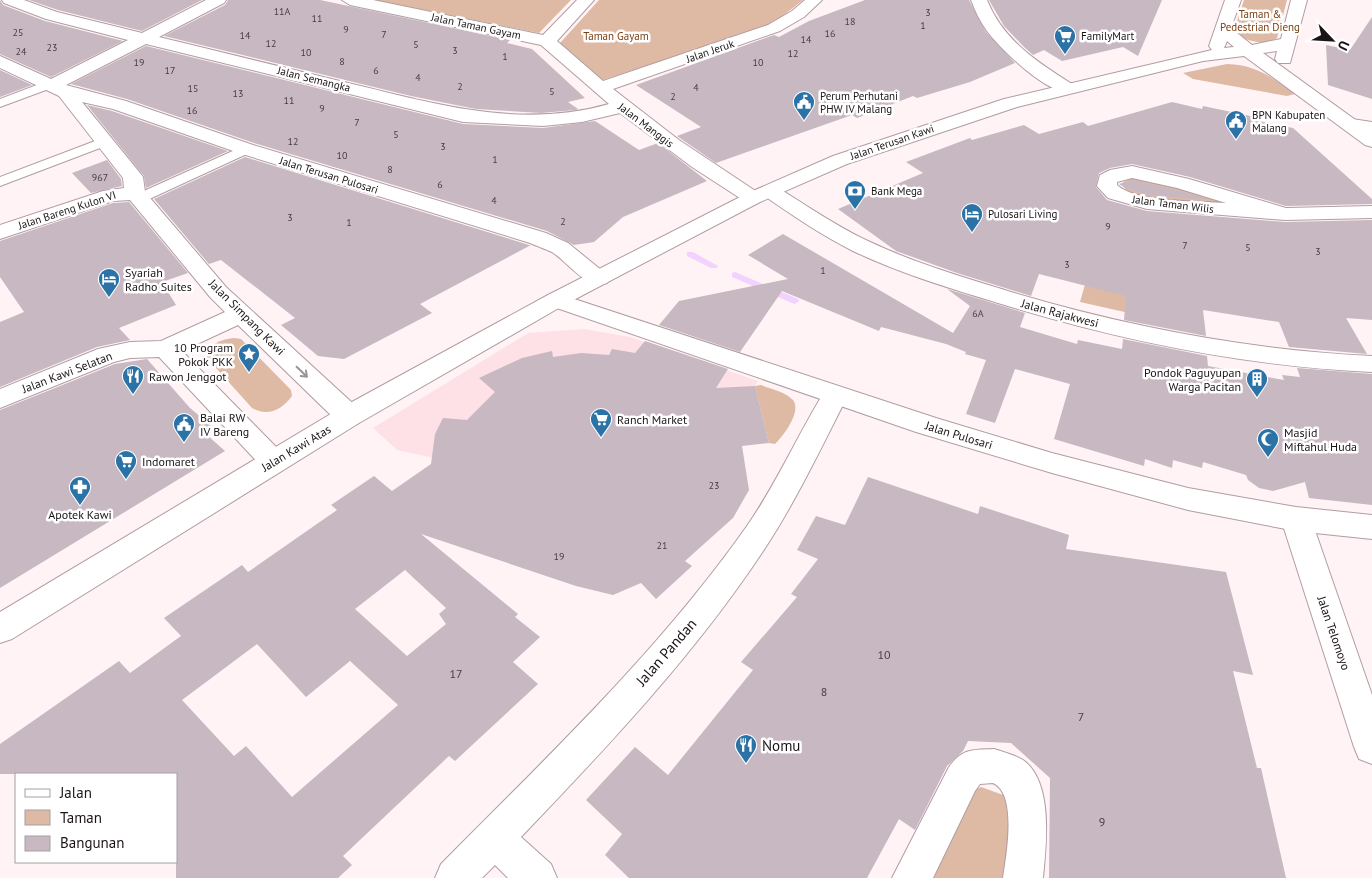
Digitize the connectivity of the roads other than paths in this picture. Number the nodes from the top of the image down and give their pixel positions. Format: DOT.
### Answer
graph roads {
  1 [pos="10,0"];
  2 [pos="218,0"];
  3 [pos="350,0"];
  4 [pos="586,0"];
  5 [pos="814,0"];
  6 [pos="979,0"];
  7 [pos="1233,0"];
  8 [pos="1299,0"];
  9 [pos="1224,30"];
  10 [pos="146,38"];
  11 [pos="547,41"];
  12 [pos="1288,42"];
  13 [pos="1248,51"];
  14 [pos="1204,56"];
  15 [pos="0,61"];
  16 [pos="1284,75"];
  17 [pos="56,87"];
  18 [pos="599,88"];
  19 [pos="1066,88"];
  20 [pos="0,102"];
  21 [pos="622,107"];
  22 [pos="1352,125"];
  23 [pos="1372,128"];
  24 [pos="1372,141"];
  25 [pos="103,142"];
  26 [pos="246,150"];
  27 [pos="0,183"];
  28 [pos="0,188"];
  29 [pos="762,194"];
  30 [pos="138,196"];
  31 [pos="1372,212"];
  32 [pos="1285,214"];
  33 [pos="0,232"];
  34 [pos="599,278"];
  35 [pos="556,300"];
  36 [pos="242,314"];
  37 [pos="165,349"];
  38 [pos="1372,364"];
  39 [pos="835,395"];
  40 [pos="0,399"];
  41 [pos="349,416"];
  42 [pos="274,462"];
  43 [pos="1296,519"];
  44 [pos="1372,527"];
  45 [pos="0,630"];
  46 [pos="1372,747"];
  47 [pos="494,838"];
  48 [pos="455,878"];
  49 [pos="537,878"];
  50 [pos="912,878"];
  51 [pos="1023,878"];
  1 -- 10 [label="street, Jalan Semangka"];
  2 -- 10 [label="street"];
  3 -- 11 [label="street, Jalan Taman Gayam"];
  4 -- 11 [label="street"];
  5 -- 18 [label="street, Jalan Jeruk"];
  6 -- 19 [label="street"];
  7 -- 9 [label="street"];
  8 -- 12 [label="street"];
  9 -- 13 [label="street"];
  9 -- 14 [label="street"];
  10 -- 17 [label="street"];
  10 -- 21 [label="street, Jalan Semangka"];
  11 -- 18 [label="street, Jalan Manggis"];
  12 -- 13 [label="street, Jalan Terusan Kawi"];
  12 -- 16 [label="street"];
  13 -- 14 [label="street, Jalan Terusan Kawi"];
  13 -- 16 [label="street"];
  14 -- 19 [label="street, Jalan Terusan Kawi"];
  15 -- 17 [label="street, Jalan Terusan Pulosari"];
  16 -- 22 [label="street"];
  17 -- 20 [label="lane"];
  17 -- 25 [label="street, Jalan Simpang Kawi"];
  17 -- 26 [label="street, Jalan Terusan Pulosari"];
  18 -- 21 [label="street, Jalan Manggis"];
  19 -- 29 [label="street, Jalan Terusan Kawi"];
  21 -- 29 [label="street, Jalan Manggis"];
  22 -- 23 [label="street"];
  22 -- 24 [label="street"];
  25 -- 27 [label="lane"];
  25 -- 30 [label="street, Jalan Simpang Kawi"];
  26 -- 30 [label="lane"];
  26 -- 34 [label="street, Jalan Terusan Pulosari"];
  27 -- 28 [label="lane"];
  29 -- 34 [label="street, Jalan Terusan Kawi"];
  29 -- 38 [label="street, Jalan Rajakwesi"];
  30 -- 33 [label="street, Jalan Bareng Kulon VI"];
  30 -- 36 [label="street, Jalan Simpang Kawi"];
  31 -- 32 [label="street, Jalan Taman Wilis"];
  32 -- 32 [label="street, Jalan Taman Wilis"];
  34 -- 35 [label="street, Jalan Kawi Atas"];
  35 -- 39 [label="street, Jalan Pulosari"];
  35 -- 41 [label="street, Jalan Kawi Atas"];
  36 -- 37 [label="street"];
  36 -- 41 [label="street, Jalan Simpang Kawi, one-way"];
  37 -- 40 [label="street, Jalan Kawi Selatan"];
  37 -- 42 [label="street"];
  39 -- 43 [label="street, Jalan Pulosari"];
  39 -- 47 [label="street, Jalan Pandan"];
  41 -- 42 [label="street, Jalan Kawi Atas"];
  42 -- 45 [label="street, Jalan Kawi Atas"];
  43 -- 44 [label="street, Jalan Pulosari"];
  43 -- 46 [label="street, Jalan Telomoyo"];
  47 -- 48 [label="street, Jalan Pandan"];
  47 -- 49 [label="street"];
  50 -- 51 [label="street"];
}
